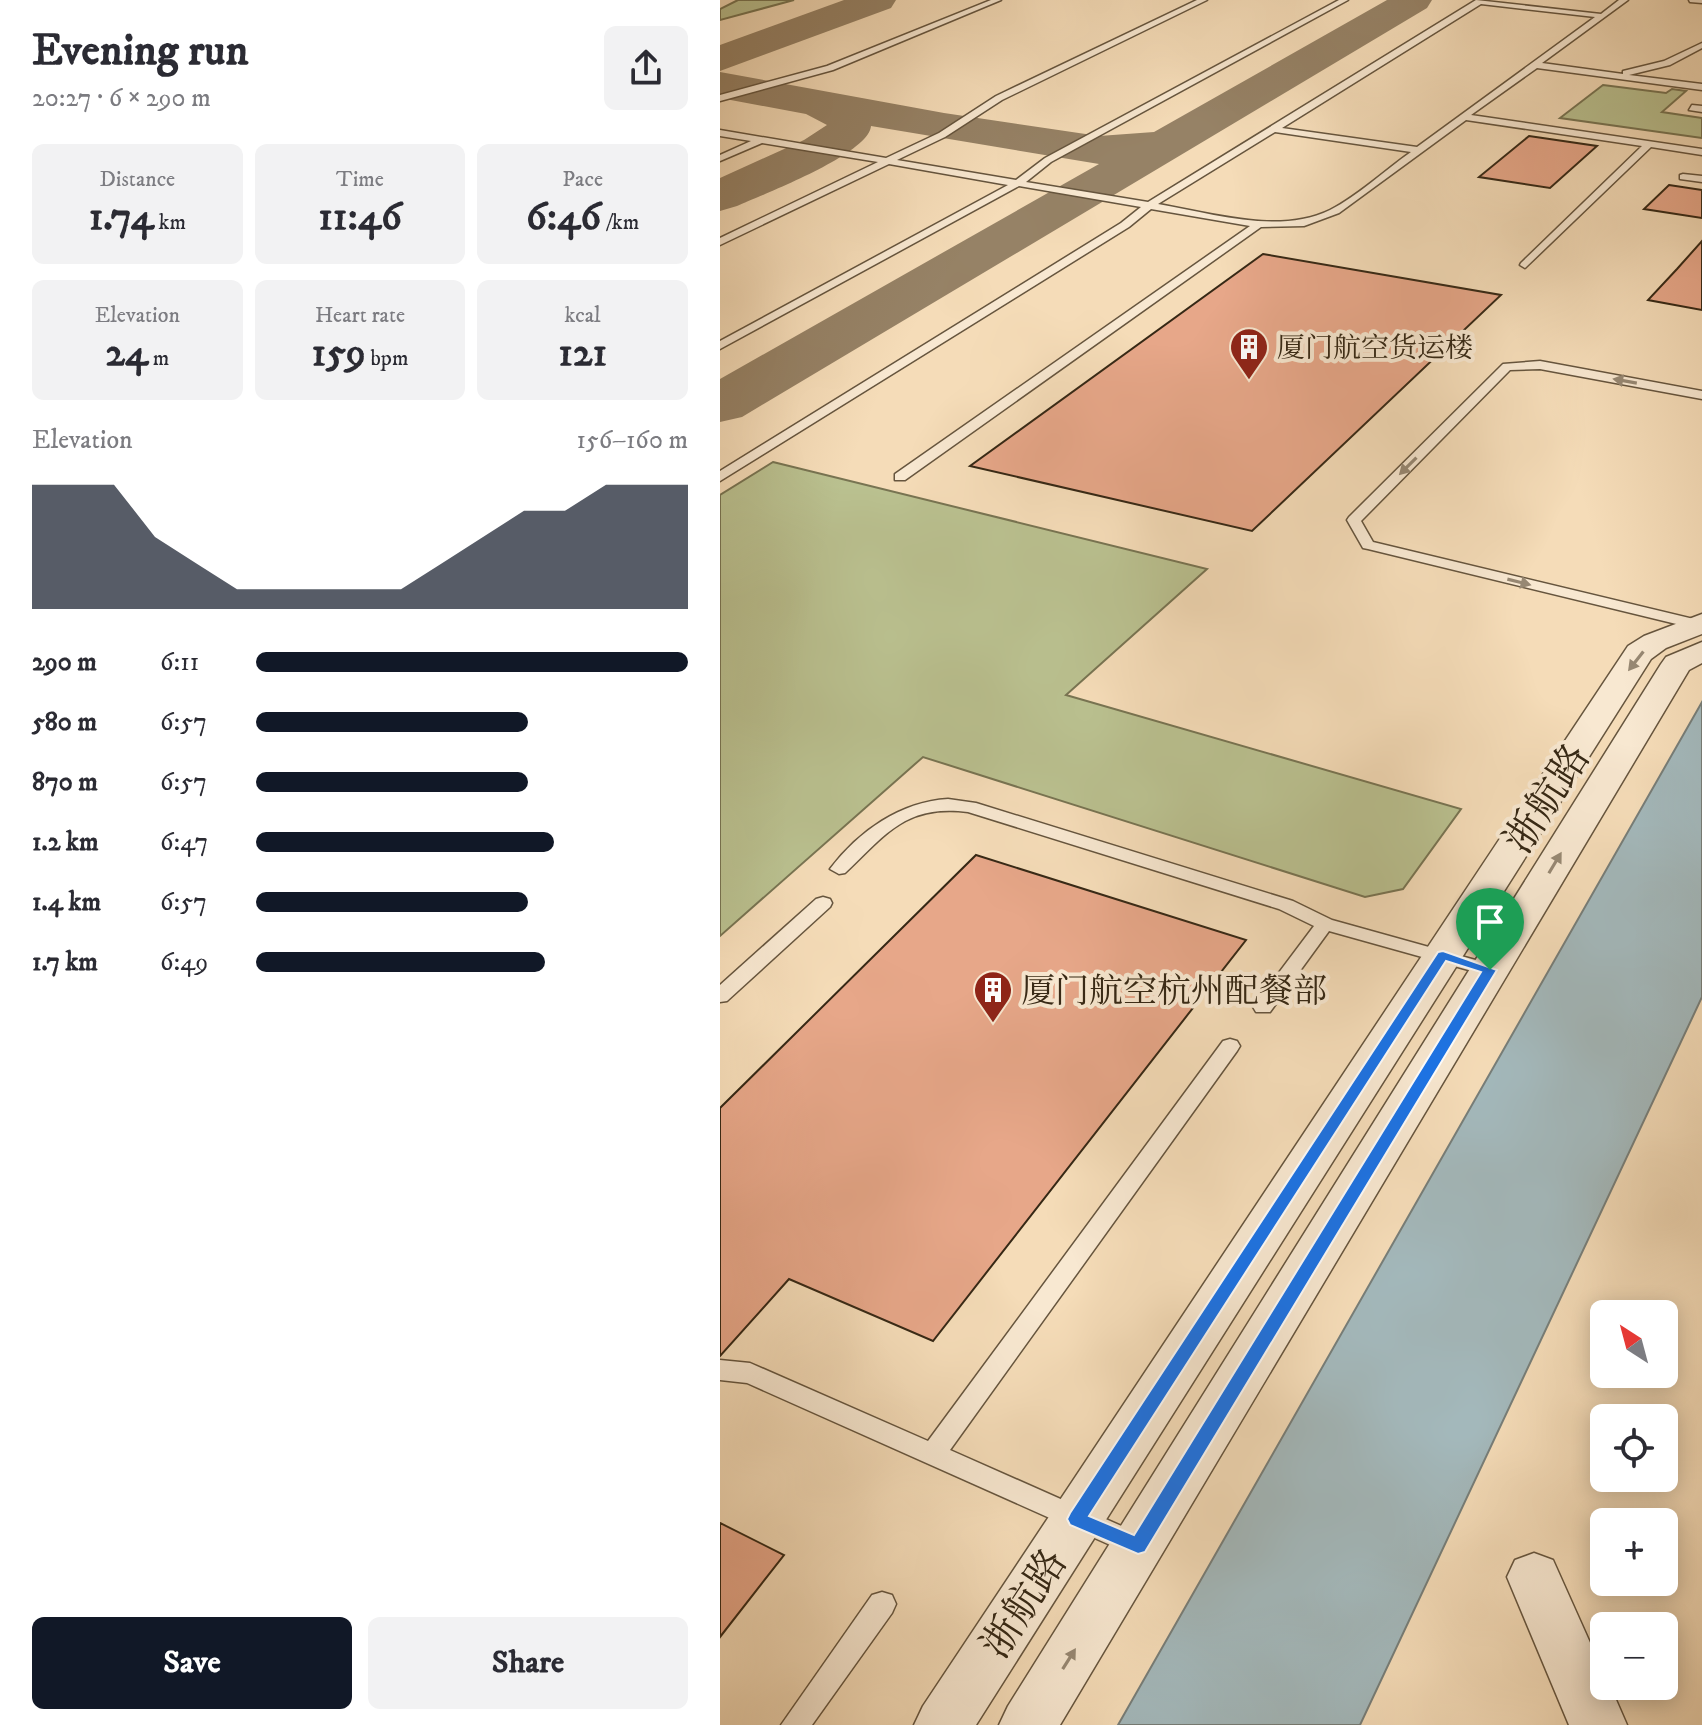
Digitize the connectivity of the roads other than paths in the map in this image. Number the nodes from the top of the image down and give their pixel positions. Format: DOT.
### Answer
graph roads {
  1 [pos="997,0"];
  2 [pos="1203,0"];
  3 [pos="1344,0"];
  4 [pos="1624,0"];
  5 [pos="1693,0"];
  6 [pos="1480,1"];
  7 [pos="1702,1"];
  8 [pos="1602,16"];
  9 [pos="1702,45"];
  10 [pos="1536,65"];
  11 [pos="1616,75"];
  12 [pos="1702,87"];
  13 [pos="720,98"];
  14 [pos="1464,117"];
  15 [pos="1273,129"];
  16 [pos="720,133"];
  17 [pos="763,140"];
  18 [pos="1649,144"];
  19 [pos="1419,150"];
  20 [pos="1702,152"];
  21 [pos="720,158"];
  22 [pos="887,160"];
  23 [pos="1683,177"];
  24 [pos="1702,179"];
  25 [pos="1020,182"];
  26 [pos="1150,205"];
  27 [pos="1259,224"];
  28 [pos="720,242"];
  29 [pos="1525,265"];
  30 [pos="720,346"];
  31 [pos="1702,395"];
  32 [pos="720,477"];
  33 [pos="900,477"];
  34 [pos="1701,631"];
  35 [pos="839,869"];
  36 [pos="823,903"];
  37 [pos="1325,924"];
  38 [pos="1443,955"];
  39 [pos="1490,970"];
  40 [pos="720,996"];
  41 [pos="1263,1007"];
  42 [pos="1230,1046"];
  43 [pos="720,1370"];
  44 [pos="932,1455"];
  45 [pos="1077,1519"];
  46 [pos="1138,1546"];
  47 [pos="1534,1577"];
  48 [pos="882,1604"];
  49 [pos="795,1725"];
  50 [pos="943,1725"];
  51 [pos="1028,1725"];
  52 [pos="1598,1725"];
  1 -- 13 [label="lane"];
  2 -- 22 [label="lane"];
  3 -- 25 [label="lane"];
  4 -- 8 [label="lane"];
  5 -- 7 [label="lane"];
  6 -- 8 [label="lane"];
  6 -- 15 [label="lane"];
  8 -- 10 [label="lane"];
  9 -- 11 [label="lane"];
  10 -- 11 [label="lane"];
  10 -- 14 [label="lane"];
  11 -- 12 [label="lane"];
  14 -- 18 [label="lane"];
  14 -- 19 [label="lane"];
  15 -- 19 [label="lane"];
  15 -- 26 [label="lane"];
  16 -- 17 [label="lane"];
  17 -- 21 [label="lane"];
  17 -- 22 [label="lane"];
  18 -- 20 [label="lane"];
  18 -- 29 [label="lane"];
  19 -- 27 [label="lane"];
  22 -- 25 [label="lane"];
  22 -- 28 [label="lane"];
  23 -- 24 [label="lane"];
  25 -- 26 [label="lane"];
  25 -- 30 [label="lane"];
  26 -- 27 [label="lane"];
  26 -- 32 [label="lane"];
  27 -- 33 [label="lane"];
  31 -- 34 [label="lane, one-way"];
  34 -- 38 [label="street, 浙航路, one-way"];
  39 -- 34 [label="street, 浙航路, one-way"];
  35 -- 37 [label="lane"];
  36 -- 40 [label="lane"];
  37 -- 38 [label="lane"];
  37 -- 41 [label="lane"];
  38 -- 39 [label="lane"];
  38 -- 45 [label="street, 浙航路"];
  39 -- 46 [label="street, 浙航路"];
  42 -- 44 [label="lane"];
  43 -- 44 [label="lane"];
  44 -- 45 [label="lane"];
  45 -- 46 [label="lane"];
  45 -- 50 [label="street, 浙航路"];
  51 -- 46 [label="street, 浙航路, one-way"];
  47 -- 52 [label="street"];
  48 -- 49 [label="lane"];
}
